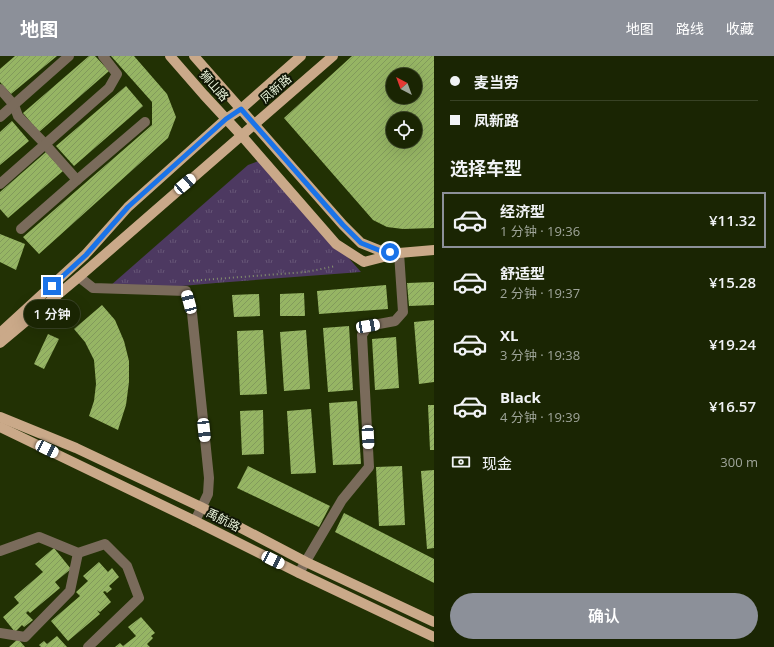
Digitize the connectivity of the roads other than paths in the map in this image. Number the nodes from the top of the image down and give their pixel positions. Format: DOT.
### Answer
graph roads {
  1 [pos="69,56"];
  2 [pos="103,56"];
  3 [pos="170,56"];
  4 [pos="194,56"];
  5 [pos="301,56"];
  6 [pos="333,56"];
  7 [pos="0,89"];
  8 [pos="14,105"];
  9 [pos="241,109"];
  10 [pos="0,117"];
  11 [pos="226,119"];
  12 [pos="145,122"];
  13 [pos="255,124"];
  14 [pos="242,136"];
  15 [pos="45,144"];
  16 [pos="78,180"];
  17 [pos="0,184"];
  18 [pos="21,229"];
  19 [pos="434,250"];
  20 [pos="399,253"];
  21 [pos="79,277"];
  22 [pos="0,333"];
  23 [pos="0,343"];
  24 [pos="0,417"];
  25 [pos="0,427"];
  26 [pos="201,507"];
  27 [pos="195,520"];
  28 [pos="0,551"];
  29 [pos="78,553"];
  30 [pos="306,562"];
  31 [pos="299,573"];
  32 [pos="434,622"];
  33 [pos="0,633"];
  34 [pos="434,636"];
  35 [pos="88,647"];
  1 -- 8 [label="street"];
  2 -- 15 [label="street"];
  3 -- 11 [label="main road, 狮山路"];
  4 -- 9 [label="main road, 狮山路"];
  5 -- 9 [label="main road, 凤新路"];
  6 -- 13 [label="main road, 凤新路"];
  7 -- 8 [label="street"];
  8 -- 10 [label="street"];
  8 -- 15 [label="street"];
  9 -- 11 [label="main road, 凤新路"];
  9 -- 13 [label="main road, 狮山路"];
  11 -- 14 [label="main road, 狮山路"];
  11 -- 22 [label="main road, 凤新路"];
  12 -- 16 [label="street"];
  13 -- 14 [label="main road, 凤新路"];
  13 -- 20 [label="main road, 狮山路"];
  14 -- 20 [label="main road, 狮山路"];
  14 -- 21 [label="main road, 凤新路"];
  15 -- 16 [label="street"];
  15 -- 17 [label="street"];
  16 -- 18 [label="street"];
  19 -- 20 [label="main road, 狮山路"];
  20 -- 30 [label="street"];
  21 -- 23 [label="main road, 凤新路"];
  21 -- 26 [label="street"];
  24 -- 26 [label="main road, 禹航路"];
  25 -- 27 [label="main road, 禹航路"];
  26 -- 27 [label="street"];
  26 -- 30 [label="main road, 禹航路"];
  27 -- 31 [label="main road, 禹航路"];
  28 -- 29 [label="street"];
  29 -- 33 [label="street"];
  29 -- 35 [label="street"];
  30 -- 31 [label="street"];
  30 -- 32 [label="main road, 禹航路"];
  31 -- 34 [label="main road, 禹航路"];
}
